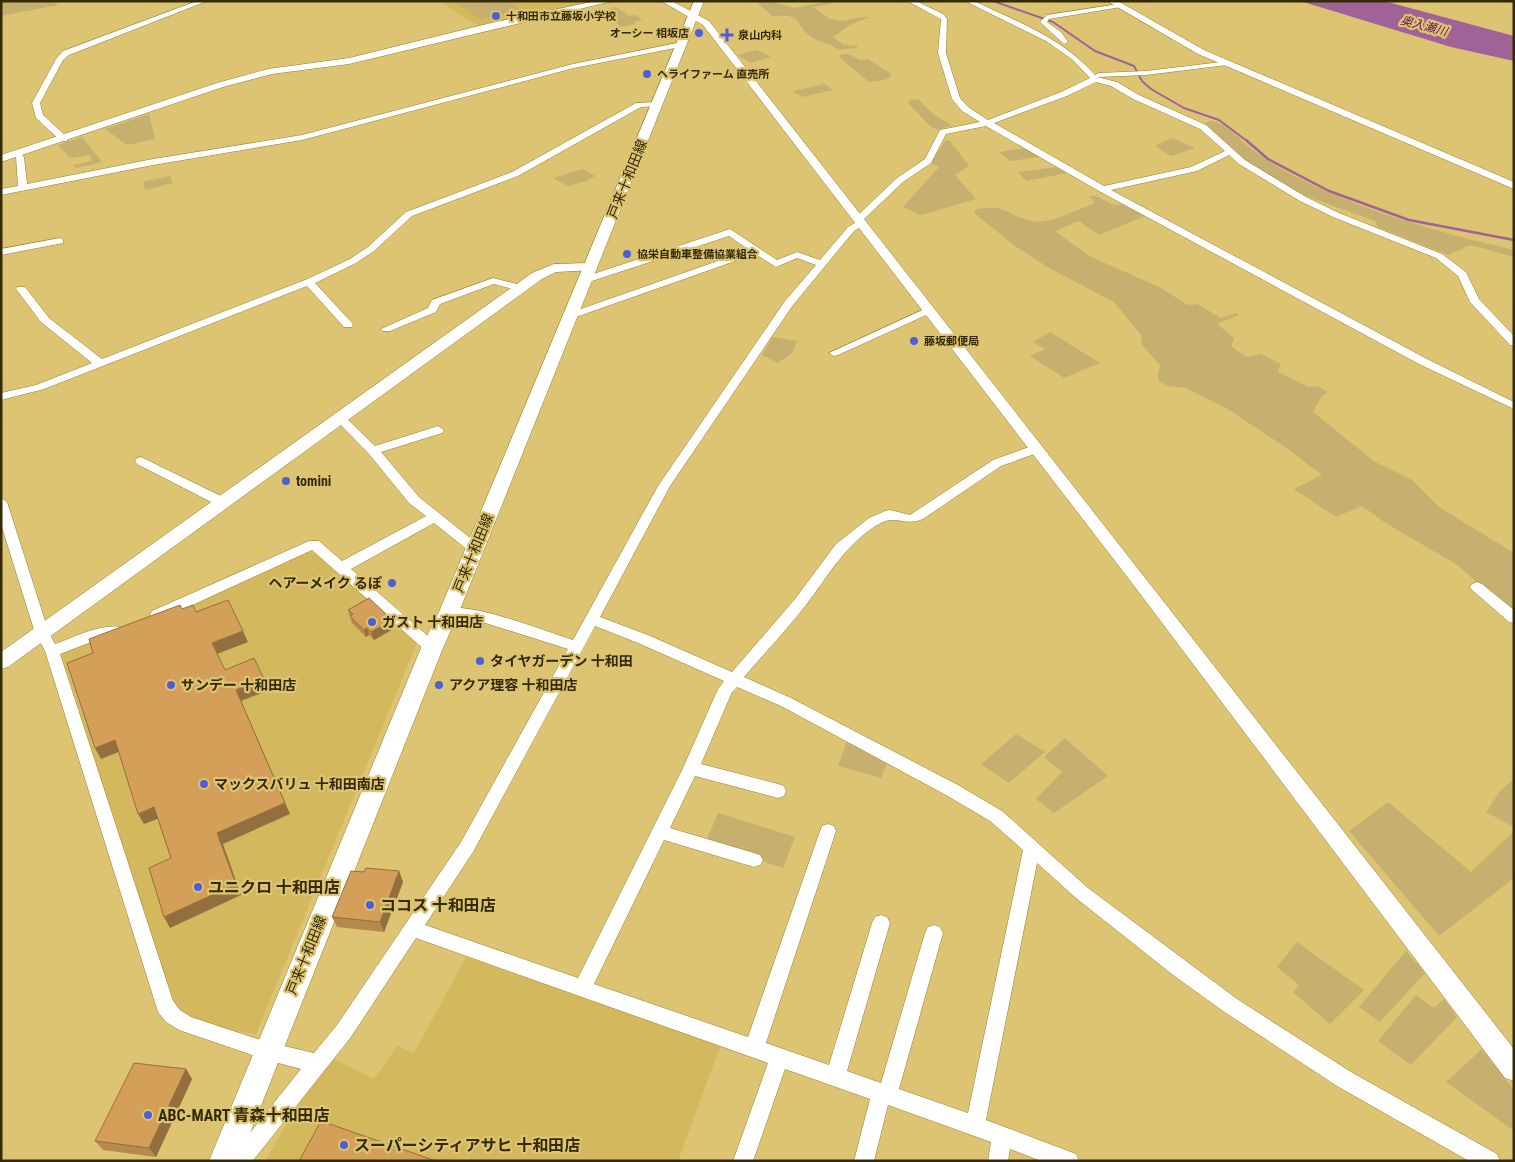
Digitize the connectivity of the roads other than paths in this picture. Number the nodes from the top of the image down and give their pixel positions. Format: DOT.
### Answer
graph roads {
  1 [pos="204,1"];
  2 [pos="609,1"];
  3 [pos="665,1"];
  4 [pos="699,1"];
  5 [pos="910,1"];
  6 [pos="968,1"];
  7 [pos="1115,4"];
  8 [pos="693,15"];
  9 [pos="682,44"];
  10 [pos="1077,59"];
  11 [pos="1227,63"];
  12 [pos="1085,68"];
  13 [pos="1095,79"];
  14 [pos="657,104"];
  15 [pos="986,123"];
  16 [pos="64,139"];
  17 [pos="1229,152"];
  18 [pos="18,154"];
  19 [pos="1,159"];
  20 [pos="1514,186"];
  21 [pos="23,188"];
  22 [pos="1102,189"];
  23 [pos="1,192"];
  24 [pos="860,221"];
  25 [pos="60,241"];
  26 [pos="756,250"];
  27 [pos="1,252"];
  28 [pos="822,264"];
  29 [pos="588,274"];
  30 [pos="309,282"];
  31 [pos="521,288"];
  32 [pos="21,289"];
  33 [pos="929,310"];
  34 [pos="572,312"];
  35 [pos="348,325"];
  36 [pos="386,329"];
  37 [pos="1514,343"];
  38 [pos="834,354"];
  39 [pos="101,364"];
  40 [pos="1,397"];
  41 [pos="1514,406"];
  42 [pos="340,418"];
  43 [pos="438,430"];
  44 [pos="1036,448"];
  45 [pos="373,451"];
  46 [pos="142,461"];
  47 [pos="1,502"];
  48 [pos="222,502"];
  49 [pos="435,517"];
  50 [pos="474,548"];
  51 [pos="341,568"];
  52 [pos="1477,587"];
  53 [pos="448,612"];
  54 [pos="1514,618"];
  55 [pos="590,619"];
  56 [pos="146,620"];
  57 [pos="128,628"];
  58 [pos="42,633"];
  59 [pos="576,646"];
  60 [pos="432,648"];
  61 [pos="52,651"];
  62 [pos="1,662"];
  63 [pos="735,679"];
  64 [pos="691,768"];
  65 [pos="778,791"];
  66 [pos="828,831"];
  67 [pos="660,832"];
  68 [pos="1032,847"];
  69 [pos="754,860"];
  70 [pos="881,923"];
  71 [pos="412,929"];
  72 [pos="934,933"];
  73 [pos="582,989"];
  74 [pos="754,1049"];
  75 [pos="267,1051"];
  76 [pos="778,1058"];
  77 [pos="318,1064"];
  78 [pos="1514,1069"];
  79 [pos="835,1077"];
  80 [pos="884,1095"];
  81 [pos="975,1126"];
  82 [pos="1002,1136"];
  83 [pos="224,1161"];
  84 [pos="236,1161"];
  85 [pos="743,1161"];
  86 [pos="864,1161"];
  87 [pos="998,1161"];
  88 [pos="1069,1161"];
  89 [pos="1490,1161"];
  1 -- 16 [label="street"];
  2 -- 16 [label="street"];
  3 -- 8 [label="street"];
  4 -- 8 [label="main road, 戸来十和田線"];
  5 -- 15 [label="street"];
  6 -- 10 [label="street"];
  7 -- 10 [label="street"];
  7 -- 11 [label="street"];
  8 -- 9 [label="main road, 戸来十和田線"];
  8 -- 24 [label="street"];
  9 -- 14 [label="main road, 戸来十和田線"];
  9 -- 21 [label="street"];
  10 -- 12 [label="street"];
  11 -- 12 [label="street"];
  11 -- 20 [label="street"];
  12 -- 13 [label="street"];
  13 -- 15 [label="street"];
  13 -- 17 [label="street"];
  14 -- 29 [label="main road, 戸来十和田線"];
  14 -- 30 [label="street"];
  15 -- 22 [label="street"];
  15 -- 24 [label="street"];
  16 -- 18 [label="street"];
  17 -- 22 [label="street"];
  17 -- 37 [label="street"];
  18 -- 19 [label="street"];
  18 -- 21 [label="street"];
  21 -- 23 [label="street"];
  22 -- 41 [label="street"];
  24 -- 28 [label="street"];
  24 -- 33 [label="street"];
  25 -- 27 [label="street"];
  26 -- 28 [label="street"];
  26 -- 29 [label="street"];
  26 -- 34 [label="street"];
  28 -- 55 [label="street"];
  29 -- 31 [label="street"];
  29 -- 34 [label="main road, 戸来十和田線"];
  30 -- 35 [label="street"];
  30 -- 39 [label="street"];
  31 -- 36 [label="street"];
  31 -- 42 [label="street"];
  32 -- 39 [label="street"];
  33 -- 38 [label="street"];
  33 -- 44 [label="street"];
  34 -- 50 [label="main road, 戸来十和田線"];
  39 -- 40 [label="street"];
  42 -- 45 [label="street"];
  42 -- 48 [label="street"];
  43 -- 45 [label="street"];
  44 -- 63 [label="street"];
  44 -- 78 [label="street"];
  45 -- 49 [label="street"];
  46 -- 48 [label="street"];
  47 -- 58 [label="street"];
  48 -- 58 [label="street"];
  49 -- 50 [label="street"];
  49 -- 51 [label="street"];
  50 -- 53 [label="main road, 戸来十和田線"];
  51 -- 56 [label="street"];
  51 -- 60 [label="street"];
  52 -- 54 [label="street"];
  53 -- 59 [label="street"];
  53 -- 60 [label="main road, 戸来十和田線"];
  55 -- 59 [label="street"];
  55 -- 63 [label="street"];
  57 -- 61 [label="street"];
  58 -- 61 [label="street"];
  58 -- 62 [label="street"];
  59 -- 71 [label="street"];
  60 -- 75 [label="main road, 戸来十和田線"];
  61 -- 75 [label="street"];
  63 -- 64 [label="street"];
  63 -- 68 [label="street"];
  64 -- 65 [label="street"];
  64 -- 67 [label="street"];
  66 -- 74 [label="street"];
  67 -- 69 [label="street"];
  67 -- 73 [label="street"];
  68 -- 81 [label="street"];
  68 -- 89 [label="street"];
  70 -- 79 [label="street"];
  71 -- 73 [label="street"];
  71 -- 77 [label="street"];
  72 -- 80 [label="street"];
  73 -- 74 [label="street"];
  74 -- 76 [label="street"];
  75 -- 77 [label="street"];
  75 -- 83 [label="main road, 戸来十和田線"];
  76 -- 79 [label="street"];
  76 -- 85 [label="street"];
  77 -- 84 [label="street"];
  79 -- 80 [label="street"];
  80 -- 81 [label="street"];
  80 -- 86 [label="street"];
  81 -- 82 [label="street"];
  82 -- 87 [label="street"];
  82 -- 88 [label="street"];
}
